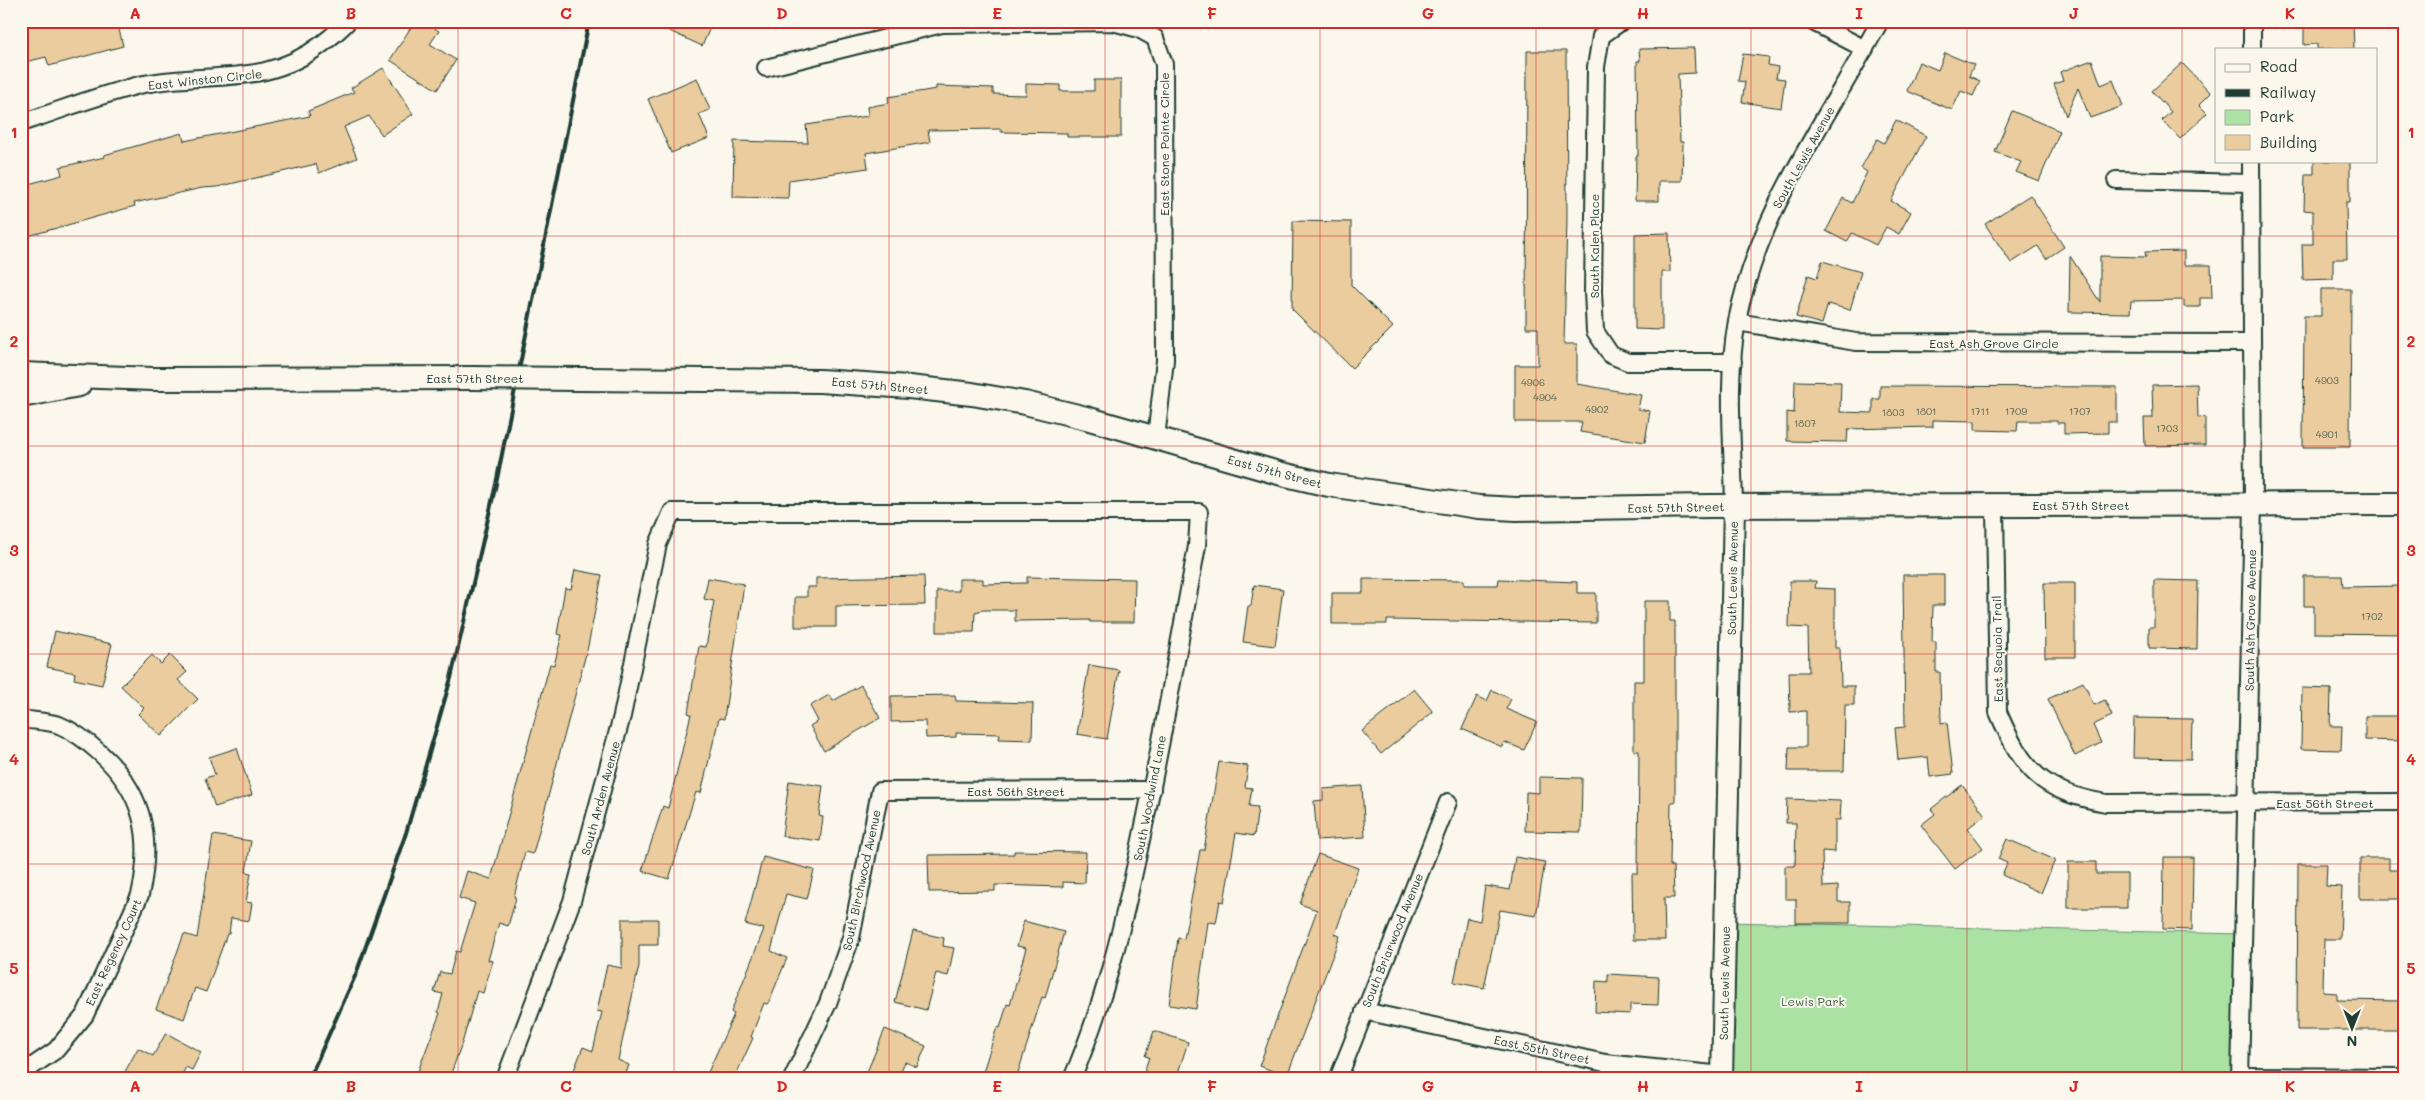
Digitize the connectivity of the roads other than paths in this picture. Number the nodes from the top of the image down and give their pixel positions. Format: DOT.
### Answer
graph roads {
  1 [pos="348,21"];
  2 [pos="1622,21"];
  3 [pos="1811,21"];
  4 [pos="1880,21"];
  5 [pos="2252,21"];
  6 [pos="2252,48"];
  7 [pos="1865,49"];
  8 [pos="766,68"];
  9 [pos="21,123"];
  10 [pos="2251,162"];
  11 [pos="2116,180"];
  12 [pos="2251,183"];
  13 [pos="1737,322"];
  14 [pos="2252,343"];
  15 [pos="1733,362"];
  16 [pos="21,374"];
  17 [pos="153,379"];
  18 [pos="21,396"];
  19 [pos="1156,438"];
  20 [pos="2253,504"];
  21 [pos="2404,504"];
  22 [pos="1734,506"];
  23 [pos="1994,506"];
  24 [pos="1200,512"];
  25 [pos="21,719"];
  26 [pos="1152,790"];
  27 [pos="880,791"];
  28 [pos="1448,802"];
  29 [pos="2404,802"];
  30 [pos="2245,803"];
  31 [pos="1364,1011"];
  32 [pos="21,1074"];
  33 [pos="1722,1077"];
  34 [pos="2404,1077"];
  35 [pos="2240,1078"];
  36 [pos="505,1079"];
  37 [pos="792,1079"];
  38 [pos="1072,1079"];
  39 [pos="1338,1079"];
  1 -- 9 [label="street, East Winston Circle"];
  2 -- 15 [label="street, South Kalen Place"];
  3 -- 7 [label="street"];
  4 -- 7 [label="street, South Lewis Avenue"];
  5 -- 6 [label="street"];
  7 -- 13 [label="street, South Lewis Avenue"];
  8 -- 19 [label="street, East Stone Pointe Circle"];
  10 -- 12 [label="street, South Ash Grove Avenue"];
  11 -- 12 [label="street"];
  12 -- 14 [label="street, South Ash Grove Avenue"];
  13 -- 14 [label="street, East Ash Grove Circle"];
  13 -- 15 [label="street, South Lewis Avenue"];
  14 -- 20 [label="street, South Ash Grove Avenue"];
  15 -- 22 [label="street, South Lewis Avenue"];
  16 -- 17 [label="main road, East 57th Street"];
  17 -- 18 [label="main road, East 57th Street"];
  17 -- 19 [label="main road, East 57th Street, bridge"];
  19 -- 22 [label="main road, East 57th Street"];
  20 -- 21 [label="main road, East 57th Street"];
  20 -- 23 [label="main road, East 57th Street"];
  20 -- 30 [label="street, South Ash Grove Avenue"];
  22 -- 23 [label="main road, East 57th Street"];
  22 -- 33 [label="street, South Lewis Avenue"];
  23 -- 30 [label="street, East Sequoia Trail"];
  24 -- 26 [label="street, South Woodwind Lane"];
  24 -- 36 [label="street, South Arden Avenue"];
  25 -- 32 [label="street, East Regency Court"];
  26 -- 27 [label="street, East 56th Street"];
  26 -- 38 [label="street, South Woodwind Lane"];
  27 -- 37 [label="street, South Birchwood Avenue"];
  28 -- 31 [label="street, South Briarwood Avenue"];
  29 -- 30 [label="street, East 56th Street"];
  30 -- 35 [label="street, South Ash Grove Avenue"];
  31 -- 33 [label="street, East 55th Street"];
  31 -- 39 [label="street, South Briarwood Avenue"];
  34 -- 35 [label="street"];
}
